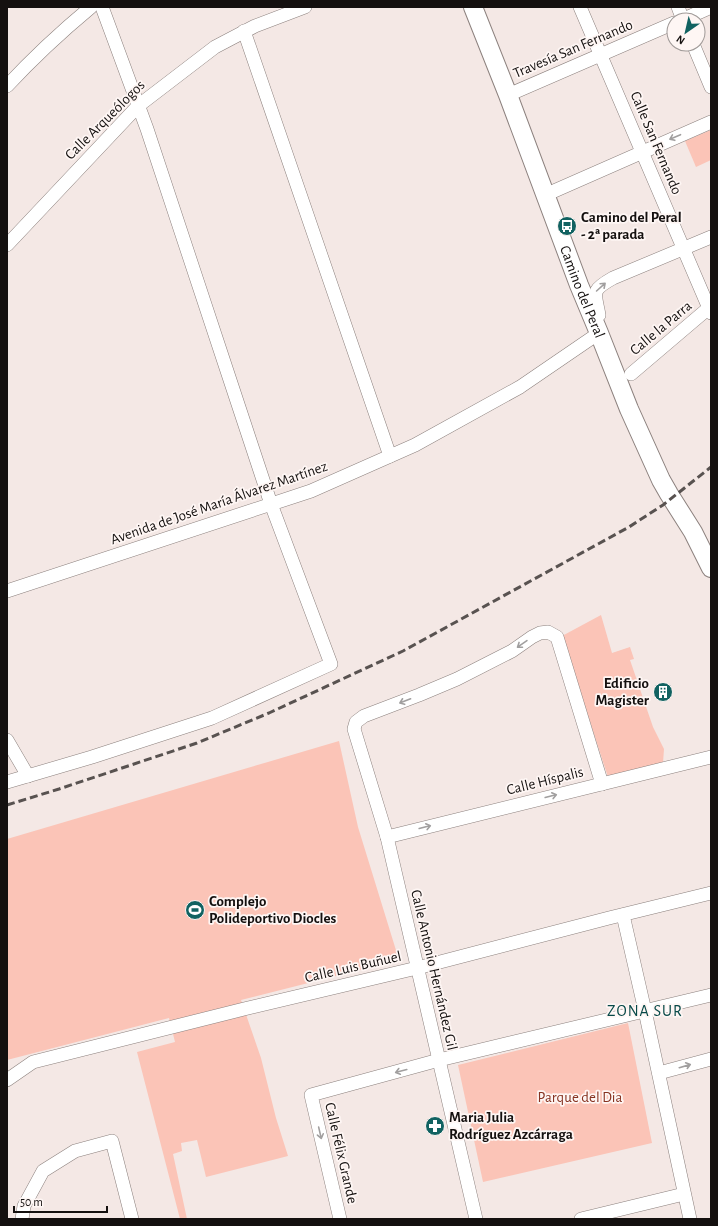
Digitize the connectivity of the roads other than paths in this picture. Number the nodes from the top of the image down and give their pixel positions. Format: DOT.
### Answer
graph roads {
  1 [pos="91,7"];
  2 [pos="102,7"];
  3 [pos="306,7"];
  4 [pos="473,7"];
  5 [pos="580,7"];
  6 [pos="711,7"];
  7 [pos="700,12"];
  8 [pos="666,27"];
  9 [pos="244,31"];
  10 [pos="696,52"];
  11 [pos="601,55"];
  12 [pos="7,86"];
  13 [pos="711,87"];
  14 [pos="508,95"];
  15 [pos="138,106"];
  16 [pos="711,122"];
  17 [pos="642,151"];
  18 [pos="545,195"];
  19 [pos="711,237"];
  20 [pos="7,245"];
  21 [pos="684,249"];
  22 [pos="710,309"];
  23 [pos="597,328"];
  24 [pos="631,374"];
  25 [pos="390,456"];
  26 [pos="271,504"];
  27 [pos="711,568"];
  28 [pos="7,591"];
  29 [pos="7,740"];
  30 [pos="711,757"];
  31 [pos="28,776"];
  32 [pos="7,782"];
  33 [pos="602,784"];
  34 [pos="387,836"];
  35 [pos="711,893"];
  36 [pos="623,915"];
  37 [pos="417,968"];
  38 [pos="711,995"];
  39 [pos="646,1011"];
  40 [pos="711,1059"];
  41 [pos="439,1060"];
  42 [pos="33,1062"];
  43 [pos="7,1068"];
  44 [pos="659,1073"];
  45 [pos="7,1080"];
  46 [pos="684,1194"];
  47 [pos="22,1219"];
  48 [pos="132,1219"];
  49 [pos="340,1219"];
  50 [pos="476,1219"];
  51 [pos="581,1219"];
  52 [pos="690,1219"];
  1 -- 12 [label="street"];
  2 -- 15 [label="street"];
  3 -- 9 [label="street, Calle Arqueólogos"];
  4 -- 14 [label="street, Camino del Peral"];
  5 -- 11 [label="street, Calle San Fernando"];
  6 -- 7 [label="street, Travesía San Fernando"];
  8 -- 11 [label="street, Travesía San Fernando"];
  9 -- 15 [label="street, Calle Arqueólogos"];
  9 -- 25 [label="street"];
  10 -- 13 [label="street"];
  11 -- 14 [label="street, Travesía San Fernando"];
  11 -- 17 [label="street, Calle San Fernando"];
  14 -- 18 [label="street, Camino del Peral"];
  15 -- 20 [label="street, Calle Arqueólogos"];
  15 -- 26 [label="street"];
  16 -- 17 [label="street, one-way"];
  17 -- 18 [label="street"];
  17 -- 21 [label="street, Calle San Fernando"];
  18 -- 23 [label="street, Camino del Peral"];
  19 -- 21 [label="street"];
  21 -- 22 [label="street, Calle San Fernando"];
  23 -- 21 [label="street, one-way"];
  22 -- 24 [label="street, Calle la Parra"];
  23 -- 25 [label="street, Avenida de José María Álvarez Martínez"];
  23 -- 27 [label="street, Camino del Peral"];
  25 -- 26 [label="street, Avenida de José María Álvarez Martínez"];
  26 -- 28 [label="street, Avenida de José María Álvarez Martínez"];
  26 -- 31 [label="street"];
  29 -- 31 [label="street"];
  30 -- 33 [label="street, Calle Híspalis"];
  31 -- 32 [label="street"];
  34 -- 33 [label="street, Calle Híspalis, one-way"];
  33 -- 34 [label="street, Calle Antonio Hernández Gil, one-way"];
  34 -- 37 [label="street, Calle Antonio Hernández Gil"];
  35 -- 36 [label="street, Calle Luis Buñuel"];
  36 -- 37 [label="street, Calle Luis Buñuel"];
  36 -- 39 [label="street"];
  37 -- 41 [label="street, Calle Antonio Hernández Gil"];
  37 -- 42 [label="street, Calle Luis Buñuel"];
  38 -- 39 [label="street"];
  39 -- 41 [label="street"];
  39 -- 44 [label="street"];
  44 -- 40 [label="street, one-way"];
  41 -- 49 [label="street, Calle Félix Grande, one-way"];
  41 -- 50 [label="street, Calle Antonio Hernández Gil"];
  42 -- 43 [label="street"];
  42 -- 45 [label="street, Calle Luis Buñuel"];
  44 -- 46 [label="street"];
  46 -- 51 [label="street"];
  46 -- 52 [label="street"];
  47 -- 48 [label="street"];
}
